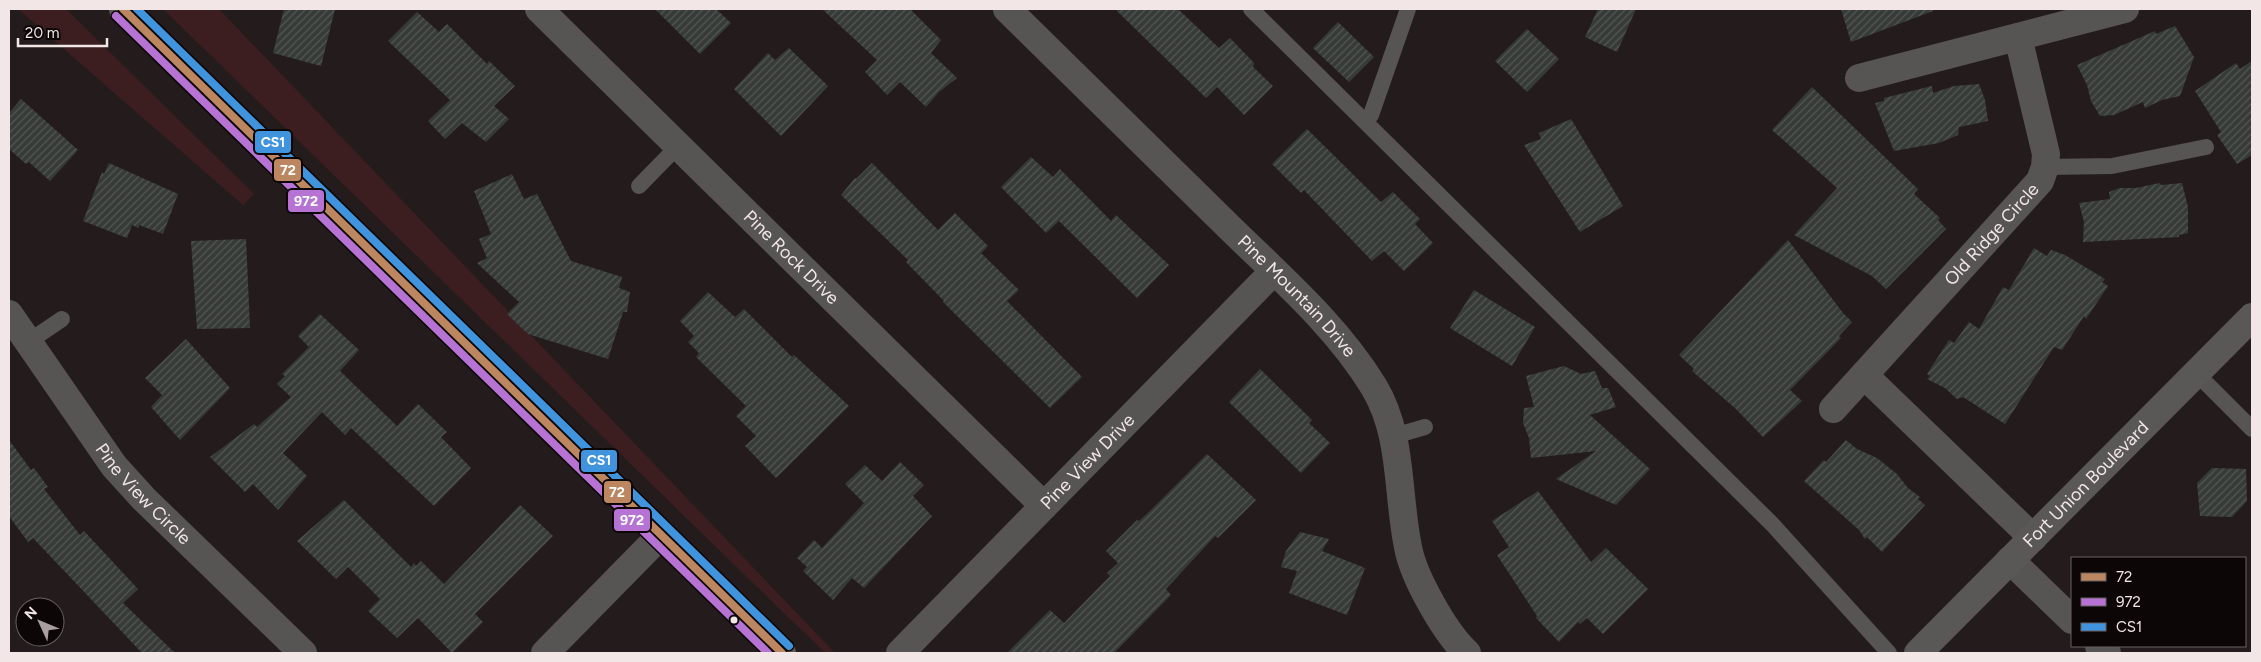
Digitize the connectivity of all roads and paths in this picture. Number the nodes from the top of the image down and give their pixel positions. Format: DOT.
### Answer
graph roads {
  1 [pos="123,9"];
  2 [pos="539,9"];
  3 [pos="1007,9"];
  4 [pos="1251,9"];
  5 [pos="1408,9"];
  6 [pos="2125,9"];
  7 [pos="2018,37"];
  8 [pos="1859,78"];
  9 [pos="1365,121"];
  10 [pos="678,146"];
  11 [pos="2206,147"];
  12 [pos="2046,167"];
  13 [pos="639,186"];
  14 [pos="1274,271"];
  15 [pos="9,314"];
  16 [pos="2252,317"];
  17 [pos="62,319"];
  18 [pos="28,342"];
  19 [pos="2196,374"];
  20 [pos="1864,375"];
  21 [pos="1833,409"];
  22 [pos="1425,427"];
  23 [pos="2252,429"];
  24 [pos="1394,436"];
  25 [pos="1044,506"];
  26 [pos="662,534"];
  27 [pos="2033,538"];
  28 [pos="2010,560"];
  29 [pos="2071,619"];
  30 [pos="1459,651"];
  31 [pos="303,653"];
  32 [pos="545,653"];
  33 [pos="782,653"];
  34 [pos="900,653"];
  35 [pos="1889,653"];
  36 [pos="1918,653"];
  1 -- 26 [label="main road"];
  2 -- 10 [label="street, Pine Rock Drive"];
  3 -- 14 [label="street, Pine Mountain Drive"];
  4 -- 9 [label="lane"];
  5 -- 9 [label="lane"];
  6 -- 7 [label="street"];
  7 -- 8 [label="street"];
  7 -- 12 [label="street, Old Ridge Circle"];
  9 -- 35 [label="lane"];
  10 -- 13 [label="lane"];
  10 -- 25 [label="street, Pine Rock Drive"];
  11 -- 12 [label="lane"];
  12 -- 20 [label="street, Old Ridge Circle"];
  14 -- 24 [label="street, Pine Mountain Drive"];
  14 -- 25 [label="street, Pine View Drive"];
  15 -- 18 [label="street, Pine View Circle"];
  16 -- 19 [label="main road, Fort Union Boulevard"];
  17 -- 18 [label="lane"];
  18 -- 31 [label="street, Pine View Circle"];
  19 -- 23 [label="lane"];
  19 -- 27 [label="main road, Fort Union Boulevard"];
  20 -- 21 [label="street, Old Ridge Circle"];
  20 -- 27 [label="street"];
  22 -- 24 [label="lane"];
  24 -- 30 [label="street, Pine Mountain Drive"];
  25 -- 34 [label="street, Pine View Drive"];
  26 -- 32 [label="street"];
  26 -- 33 [label="main road"];
  27 -- 28 [label="main road, Fort Union Boulevard"];
  28 -- 29 [label="street"];
  28 -- 36 [label="main road, Fort Union Boulevard"];
}
